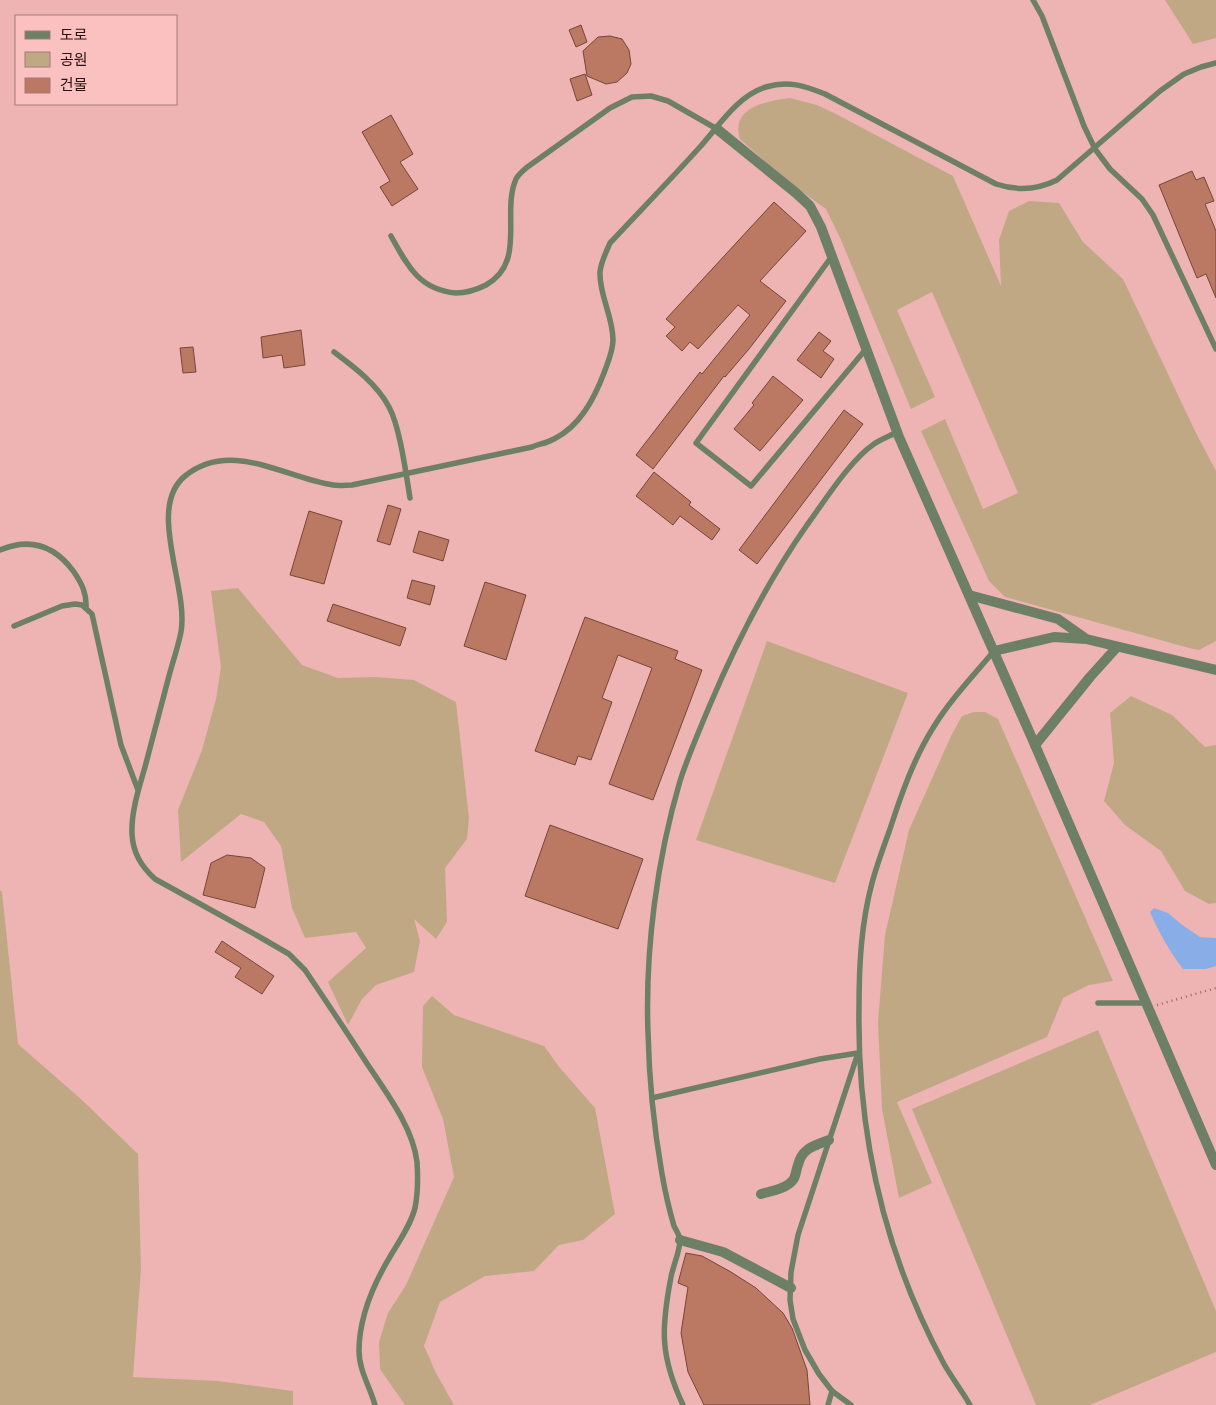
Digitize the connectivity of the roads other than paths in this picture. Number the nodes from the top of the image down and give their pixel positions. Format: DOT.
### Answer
graph roads {
  1 [pos="1033,0"];
  2 [pos="1216,63"];
  3 [pos="717,129"];
  4 [pos="1094,147"];
  5 [pos="391,236"];
  6 [pos="832,256"];
  7 [pos="866,349"];
  8 [pos="1216,349"];
  9 [pos="334,352"];
  10 [pos="897,432"];
  11 [pos="406,474"];
  12 [pos="410,498"];
  13 [pos="0,550"];
  14 [pos="969,595"];
  15 [pos="86,608"];
  16 [pos="14,626"];
  17 [pos="1086,639"];
  18 [pos="1117,648"];
  19 [pos="994,651"];
  20 [pos="1216,670"];
  21 [pos="1035,745"];
  22 [pos="139,792"];
  23 [pos="1098,1003"];
  24 [pos="1147,1005"];
  25 [pos="858,1053"];
  26 [pos="652,1098"];
  27 [pos="829,1140"];
  28 [pos="1216,1164"];
  29 [pos="761,1194"];
  30 [pos="680,1240"];
  31 [pos="790,1288"];
  32 [pos="832,1390"];
  33 [pos="375,1405"];
  34 [pos="683,1405"];
  35 [pos="828,1405"];
  36 [pos="851,1405"];
  37 [pos="970,1405"];
  1 -- 4 [label="lane"];
  2 -- 4 [label="lane"];
  3 -- 4 [label="lane"];
  3 -- 5 [label="lane"];
  3 -- 6 [label="street"];
  3 -- 11 [label="lane"];
  4 -- 8 [label="lane"];
  6 -- 7 [label="street"];
  6 -- 7 [label="lane"];
  7 -- 10 [label="street"];
  9 -- 11 [label="lane"];
  10 -- 14 [label="street"];
  10 -- 26 [label="lane"];
  11 -- 12 [label="lane"];
  11 -- 22 [label="lane"];
  13 -- 15 [label="lane"];
  14 -- 17 [label="street"];
  14 -- 19 [label="street"];
  15 -- 16 [label="lane"];
  15 -- 22 [label="lane"];
  17 -- 18 [label="street"];
  17 -- 19 [label="street"];
  18 -- 20 [label="street"];
  18 -- 21 [label="street"];
  19 -- 21 [label="street"];
  19 -- 25 [label="lane"];
  21 -- 24 [label="street"];
  22 -- 33 [label="lane"];
  23 -- 24 [label="lane"];
  24 -- 28 [label="street"];
  25 -- 26 [label="lane"];
  25 -- 27 [label="lane"];
  25 -- 37 [label="lane"];
  26 -- 30 [label="lane"];
  27 -- 29 [label="street"];
  27 -- 31 [label="lane"];
  30 -- 31 [label="street"];
  30 -- 34 [label="lane"];
  31 -- 32 [label="lane"];
  32 -- 35 [label="lane"];
  32 -- 36 [label="lane"];
}
